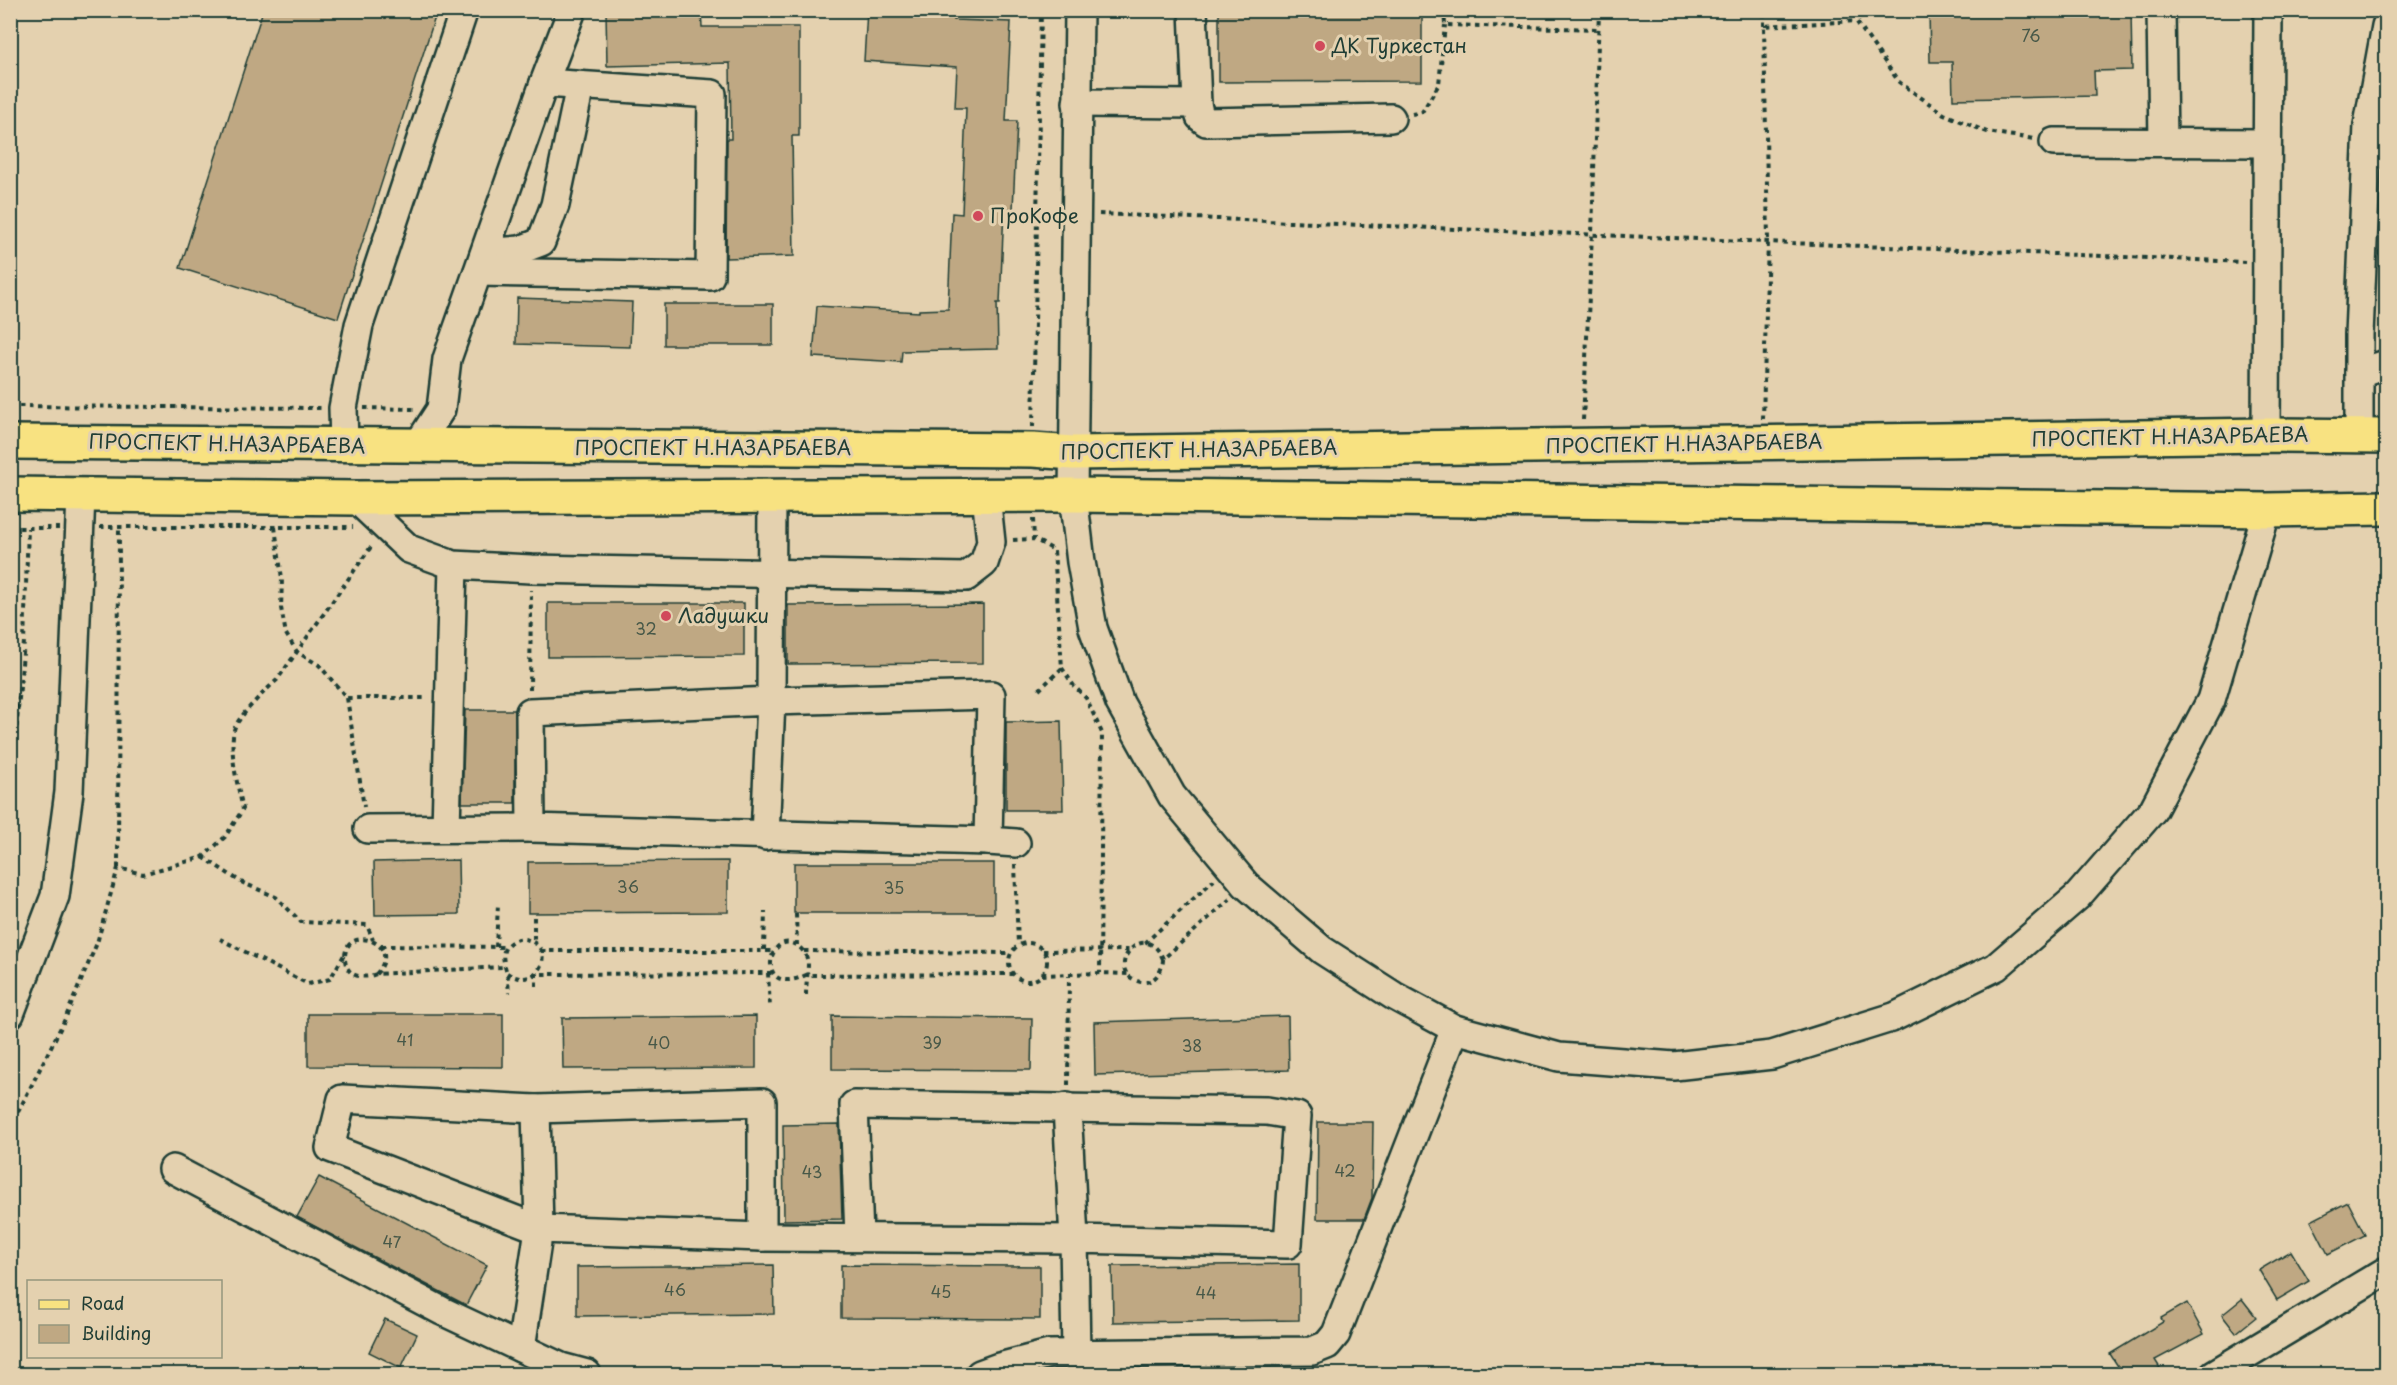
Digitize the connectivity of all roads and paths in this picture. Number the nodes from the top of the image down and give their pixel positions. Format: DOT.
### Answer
graph roads {
  1 [pos="464,10"];
  2 [pos="572,10"];
  3 [pos="1041,10"];
  4 [pos="1078,10"];
  5 [pos="1193,10"];
  6 [pos="1444,10"];
  7 [pos="1599,10"];
  8 [pos="1764,10"];
  9 [pos="1868,10"];
  10 [pos="2161,10"];
  11 [pos="2268,10"];
  12 [pos="1856,21"];
  13 [pos="1445,25"];
  14 [pos="1764,26"];
  15 [pos="2386,26"];
  16 [pos="1598,29"];
  17 [pos="544,83"];
  18 [pos="580,86"];
  19 [pos="1077,103"];
  20 [pos="1197,104"];
  21 [pos="1391,118"];
  22 [pos="2054,142"];
  23 [pos="2163,142"];
  24 [pos="2267,143"];
  25 [pos="1076,213"];
  26 [pos="1592,234"];
  27 [pos="1768,241"];
  28 [pos="482,262"];
  29 [pos="2267,263"];
  30 [pos="2386,364"];
  31 [pos="2359,373"];
  32 [pos="10,406"];
  33 [pos="343,408"];
  34 [pos="441,409"];
  35 [pos="2266,435"];
  36 [pos="2373,436"];
  37 [pos="10,442"];
  38 [pos="1762,443"];
  39 [pos="344,445"];
  40 [pos="1581,445"];
  41 [pos="417,446"];
  42 [pos="1033,450"];
  43 [pos="1073,453"];
  44 [pos="10,494"];
  45 [pos="81,495"];
  46 [pos="772,495"];
  47 [pos="986,495"];
  48 [pos="1073,495"];
  49 [pos="355,498"];
  50 [pos="2386,508"];
  51 [pos="2267,510"];
  52 [pos="80,527"];
  53 [pos="119,527"];
  54 [pos="275,527"];
  55 [pos="385,527"];
  56 [pos="10,528"];
  57 [pos="28,528"];
  58 [pos="991,542"];
  59 [pos="453,565"];
  60 [pos="531,569"];
  61 [pos="772,572"];
  62 [pos="297,652"];
  63 [pos="1062,668"];
  64 [pos="1039,690"];
  65 [pos="347,698"];
  66 [pos="450,698"];
  67 [pos="771,701"];
  68 [pos="530,712"];
  69 [pos="10,799"];
  70 [pos="447,828"];
  71 [pos="531,828"];
  72 [pos="368,829"];
  73 [pos="765,836"];
  74 [pos="988,841"];
  75 [pos="1016,843"];
  76 [pos="203,857"];
  77 [pos="118,868"];
  78 [pos="1238,875"];
  79 [pos="498,904"];
  80 [pos="765,911"];
  81 [pos="796,914"];
  82 [pos="534,917"];
  83 [pos="220,939"];
  84 [pos="373,940"];
  85 [pos="534,942"];
  86 [pos="1145,943"];
  87 [pos="797,945"];
  88 [pos="1018,945"];
  89 [pos="381,946"];
  90 [pos="496,947"];
  91 [pos="506,947"];
  92 [pos="1101,949"];
  93 [pos="764,950"];
  94 [pos="1129,950"];
  95 [pos="541,951"];
  96 [pos="773,951"];
  97 [pos="804,951"];
  98 [pos="1043,951"];
  99 [pos="345,952"];
  100 [pos="1010,953"];
  101 [pos="1163,959"];
  102 [pos="504,968"];
  103 [pos="507,973"];
  104 [pos="770,973"];
  105 [pos="1100,973"];
  106 [pos="376,974"];
  107 [pos="536,974"];
  108 [pos="1012,974"];
  109 [pos="1128,974"];
  110 [pos="806,975"];
  111 [pos="1042,975"];
  112 [pos="1069,976"];
  113 [pos="536,986"];
  114 [pos="508,993"];
  115 [pos="806,995"];
  116 [pos="770,1008"];
  117 [pos="10,1014"];
  118 [pos="1455,1029"];
  119 [pos="1067,1107"];
  120 [pos="536,1109"];
  121 [pos="10,1128"];
  122 [pos="173,1168"];
  123 [pos="539,1229"];
  124 [pos="762,1237"];
  125 [pos="860,1237"];
  126 [pos="1074,1239"];
  127 [pos="2386,1271"];
  128 [pos="521,1348"];
  129 [pos="1076,1353"];
  130 [pos="1045,1364"];
  131 [pos="1173,1367"];
  132 [pos="992,1372"];
  133 [pos="587,1374"];
  134 [pos="2214,1374"];
  1 -- 33 [label="street"];
  2 -- 17 [label="street"];
  3 -- 42 [label="path"];
  4 -- 19 [label="street"];
  5 -- 20 [label="street"];
  6 -- 13 [label="path"];
  7 -- 16 [label="path"];
  8 -- 14 [label="path"];
  9 -- 12 [label="path"];
  10 -- 23 [label="street"];
  11 -- 24 [label="street"];
  12 -- 14 [label="path"];
  12 -- 22 [label="path"];
  13 -- 16 [label="path"];
  13 -- 21 [label="path"];
  14 -- 27 [label="path"];
  15 -- 31 [label="street"];
  16 -- 26 [label="path"];
  17 -- 18 [label="street"];
  17 -- 28 [label="street"];
  18 -- 28 [label="street"];
  18 -- 28 [label="street"];
  19 -- 20 [label="street"];
  19 -- 25 [label="street"];
  20 -- 21 [label="street"];
  22 -- 23 [label="street"];
  23 -- 24 [label="street"];
  24 -- 29 [label="street"];
  25 -- 26 [label="path"];
  25 -- 43 [label="street"];
  26 -- 27 [label="path"];
  26 -- 40 [label="path"];
  27 -- 29 [label="path"];
  27 -- 38 [label="path"];
  28 -- 34 [label="street"];
  29 -- 35 [label="street"];
  30 -- 31 [label="street"];
  31 -- 36 [label="street"];
  32 -- 33 [label="path"];
  33 -- 34 [label="path"];
  33 -- 39 [label="street"];
  34 -- 41 [label="street"];
  35 -- 36 [label="main road, ПРОСПЕКТ Н.НАЗАРБАЕВА"];
  35 -- 38 [label="main road, ПРОСПЕКТ Н.НАЗАРБАЕВА"];
  37 -- 39 [label="main road, ПРОСПЕКТ Н.НАЗАРБАЕВА"];
  38 -- 40 [label="main road, ПРОСПЕКТ Н.НАЗАРБАЕВА"];
  39 -- 41 [label="main road, ПРОСПЕКТ Н.НАЗАРБАЕВА"];
  40 -- 43 [label="main road, ПРОСПЕКТ Н.НАЗАРБАЕВА"];
  41 -- 42 [label="main road, ПРОСПЕКТ Н.НАЗАРБАЕВА"];
  42 -- 43 [label="main road, ПРОСПЕКТ Н.НАЗАРБАЕВА"];
  43 -- 48 [label="street"];
  44 -- 45 [label="main road"];
  45 -- 49 [label="main road"];
  45 -- 52 [label="street"];
  46 -- 47 [label="main road"];
  46 -- 49 [label="main road"];
  46 -- 61 [label="street"];
  47 -- 48 [label="main road"];
  47 -- 58 [label="street"];
  48 -- 51 [label="main road"];
  48 -- 78 [label="street"];
  49 -- 55 [label="street"];
  50 -- 51 [label="main road"];
  51 -- 118 [label="street"];
  52 -- 53 [label="path"];
  52 -- 57 [label="path"];
  52 -- 117 [label="street"];
  53 -- 54 [label="path"];
  53 -- 77 [label="path"];
  54 -- 55 [label="path"];
  54 -- 62 [label="path"];
  55 -- 59 [label="street"];
  55 -- 62 [label="path"];
  56 -- 57 [label="path"];
  57 -- 69 [label="path"];
  58 -- 61 [label="street"];
  58 -- 63 [label="path"];
  59 -- 60 [label="street"];
  59 -- 66 [label="street"];
  60 -- 61 [label="street"];
  60 -- 68 [label="path"];
  61 -- 67 [label="street"];
  62 -- 65 [label="path"];
  62 -- 76 [label="path"];
  63 -- 64 [label="path"];
  63 -- 92 [label="path"];
  65 -- 66 [label="path"];
  65 -- 72 [label="path"];
  66 -- 70 [label="street"];
  67 -- 68 [label="street"];
  67 -- 73 [label="street"];
  67 -- 74 [label="street"];
  68 -- 71 [label="street"];
  70 -- 71 [label="street"];
  70 -- 72 [label="street"];
  71 -- 73 [label="street"];
  73 -- 74 [label="street"];
  74 -- 75 [label="street"];
  75 -- 88 [label="path"];
  76 -- 77 [label="path"];
  76 -- 84 [label="path"];
  77 -- 121 [label="path"];
  78 -- 86 [label="path"];
  78 -- 101 [label="path"];
  78 -- 118 [label="street"];
  79 -- 90 [label="path"];
  80 -- 93 [label="path"];
  81 -- 87 [label="path"];
  82 -- 85 [label="path"];
  83 -- 99 [label="path"];
  84 -- 89 [label="path"];
  84 -- 99 [label="path"];
  85 -- 91 [label="path"];
  85 -- 95 [label="path"];
  86 -- 94 [label="path"];
  86 -- 101 [label="path"];
  87 -- 96 [label="path"];
  87 -- 97 [label="path"];
  88 -- 98 [label="path"];
  88 -- 100 [label="path"];
  89 -- 90 [label="path"];
  89 -- 106 [label="path"];
  90 -- 91 [label="path"];
  91 -- 102 [label="path"];
  92 -- 94 [label="path"];
  92 -- 98 [label="path"];
  92 -- 105 [label="path"];
  93 -- 95 [label="path"];
  93 -- 96 [label="path"];
  94 -- 109 [label="path"];
  95 -- 107 [label="path"];
  96 -- 104 [label="path"];
  97 -- 100 [label="path"];
  97 -- 110 [label="path"];
  98 -- 111 [label="path"];
  99 -- 106 [label="path"];
  100 -- 108 [label="path"];
  101 -- 109 [label="path"];
  102 -- 103 [label="path"];
  102 -- 106 [label="path"];
  103 -- 107 [label="path"];
  103 -- 114 [label="path"];
  104 -- 107 [label="path"];
  104 -- 110 [label="path"];
  104 -- 116 [label="path"];
  105 -- 109 [label="path"];
  105 -- 112 [label="path"];
  107 -- 113 [label="path"];
  108 -- 110 [label="path"];
  108 -- 111 [label="path"];
  110 -- 115 [label="path"];
  111 -- 112 [label="path"];
  112 -- 119 [label="path"];
  118 -- 131 [label="street"];
  119 -- 125 [label="street"];
  119 -- 126 [label="street"];
  119 -- 126 [label="street"];
  120 -- 123 [label="street"];
  120 -- 123 [label="street"];
  120 -- 124 [label="street"];
  122 -- 128 [label="street"];
  123 -- 124 [label="street"];
  123 -- 128 [label="street"];
  124 -- 125 [label="street"];
  125 -- 126 [label="street"];
  126 -- 129 [label="street"];
  127 -- 134 [label="street"];
  128 -- 133 [label="street"];
  129 -- 130 [label="street"];
  129 -- 131 [label="street"];
  130 -- 132 [label="street"];
}
